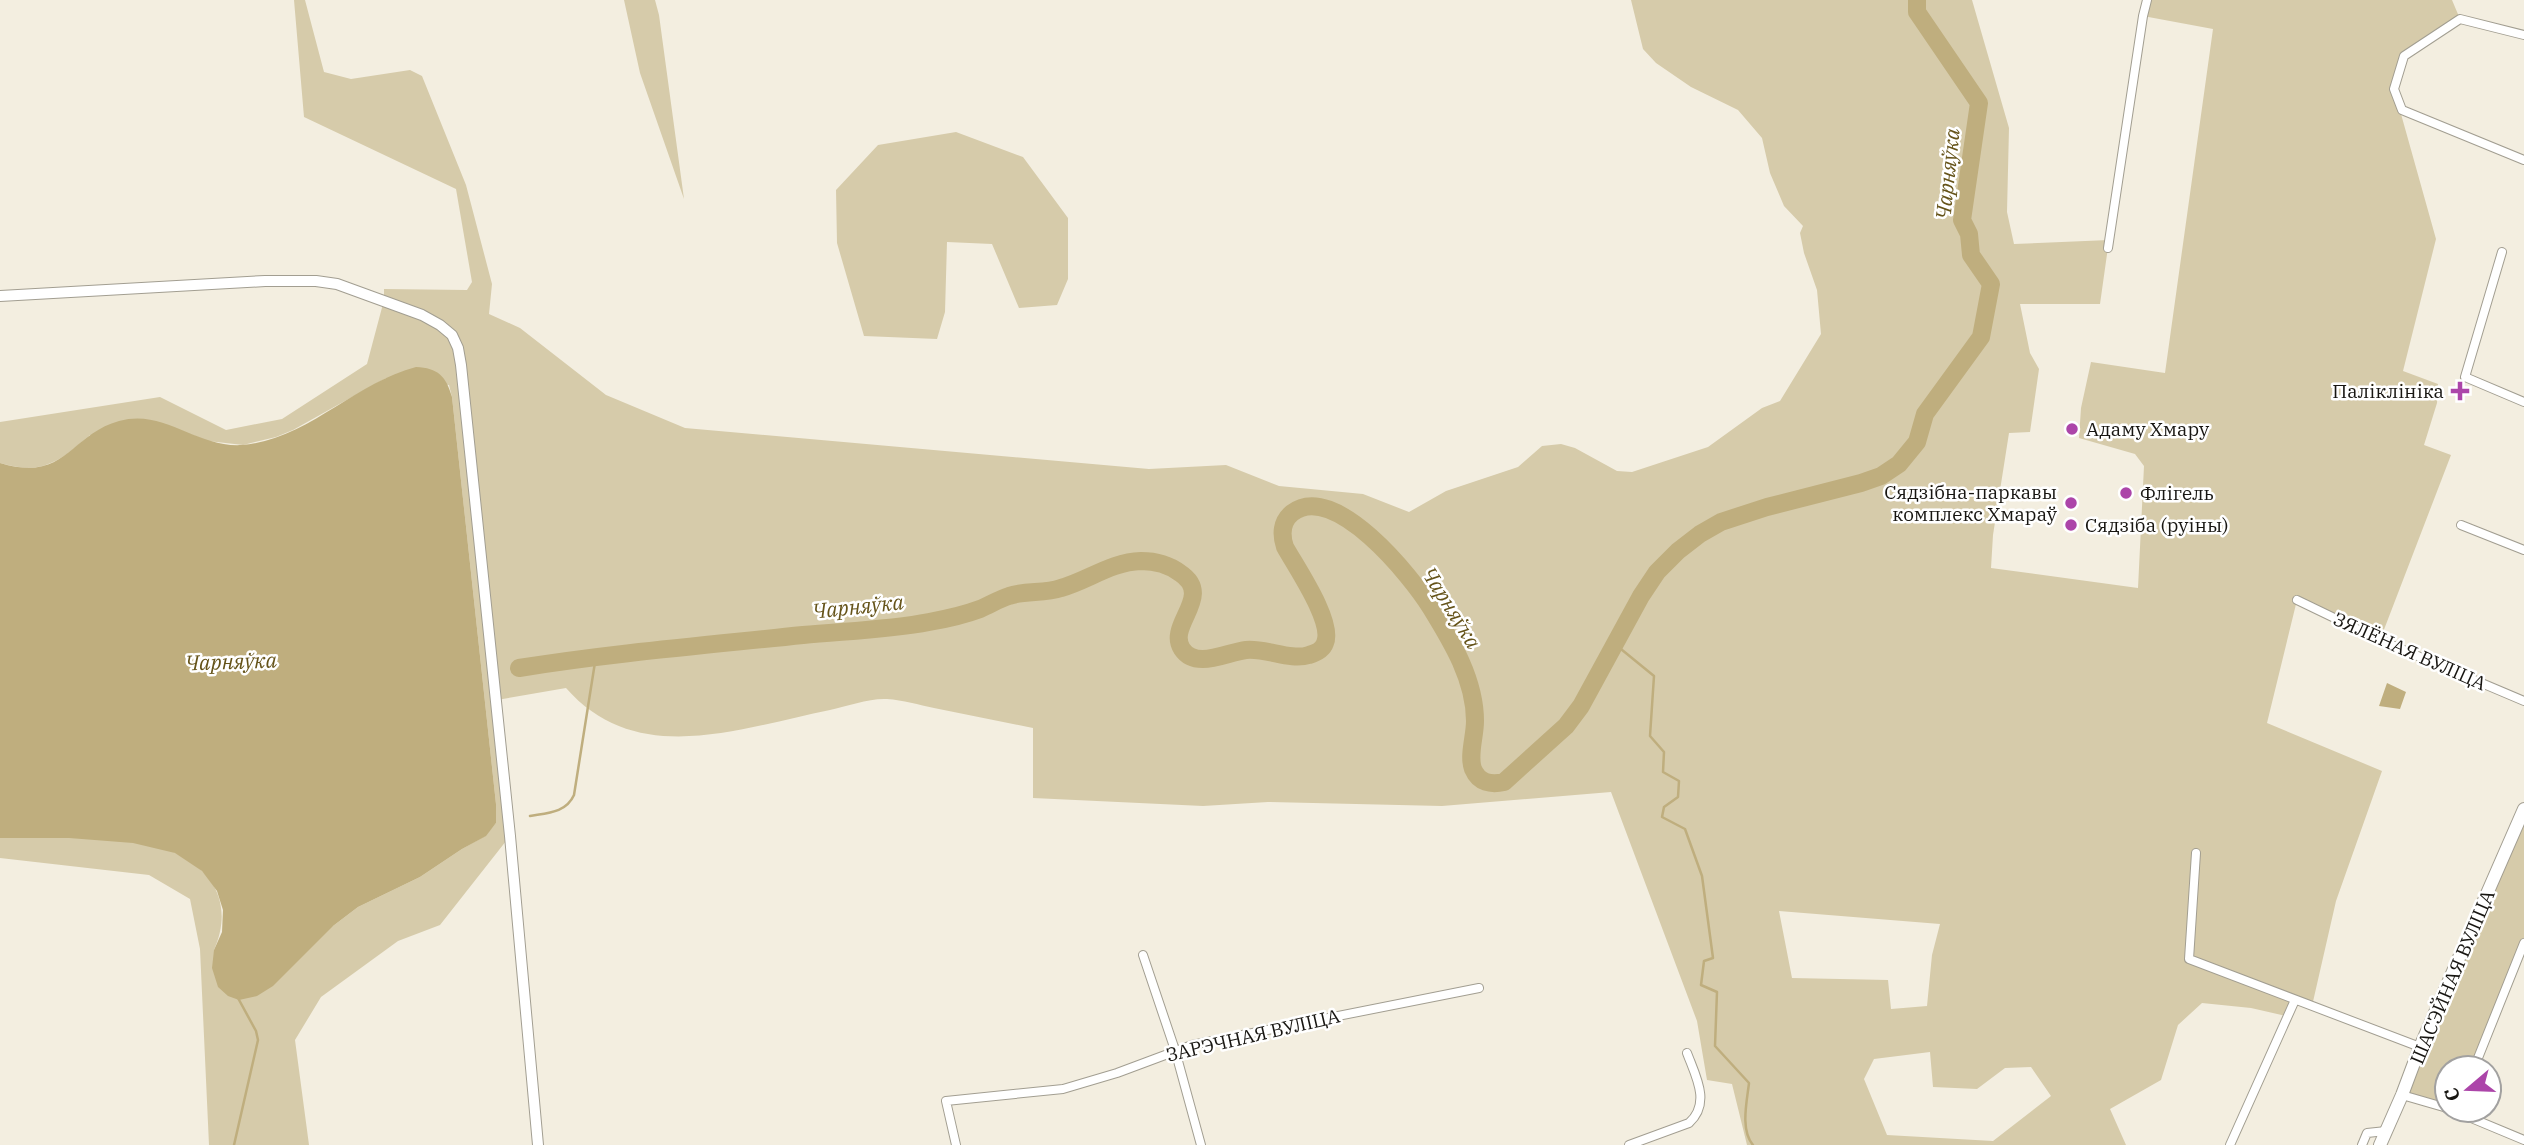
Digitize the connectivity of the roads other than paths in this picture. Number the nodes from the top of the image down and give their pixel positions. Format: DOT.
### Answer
graph roads {
  1 [pos="2147,0"];
  2 [pos="2524,34"];
  3 [pos="2524,160"];
  4 [pos="2108,248"];
  5 [pos="2502,252"];
  6 [pos="0,296"];
  7 [pos="2524,402"];
  8 [pos="2461,525"];
  9 [pos="2524,550"];
  10 [pos="2297,600"];
  11 [pos="2524,701"];
  12 [pos="2524,808"];
  13 [pos="2196,853"];
  14 [pos="2524,943"];
  15 [pos="1143,956"];
  16 [pos="1479,988"];
  17 [pos="2295,1000"];
  18 [pos="2420,1046"];
  19 [pos="1175,1050"];
  20 [pos="1687,1054"];
  21 [pos="2480,1054"];
  22 [pos="2402,1095"];
  23 [pos="2433,1104"];
  24 [pos="2486,1124"];
  25 [pos="2386,1131"];
  26 [pos="2524,1140"];
  27 [pos="538,1145"];
  28 [pos="956,1145"];
  29 [pos="1201,1145"];
  30 [pos="1629,1145"];
  31 [pos="2230,1145"];
  32 [pos="2362,1145"];
  33 [pos="2380,1145"];
  1 -- 4 [label="street"];
  2 -- 3 [label="street"];
  5 -- 7 [label="street"];
  6 -- 27 [label="street"];
  8 -- 9 [label="street"];
  10 -- 11 [label="street, ЗЯЛЁНАЯ ВУЛІЦА"];
  12 -- 18 [label="main road, ШАСЭЙНАЯ ВУЛІЦА"];
  13 -- 17 [label="street"];
  14 -- 21 [label="street"];
  15 -- 19 [label="street"];
  16 -- 19 [label="street, ЗАРЭЧНАЯ ВУЛІЦА"];
  17 -- 18 [label="street"];
  17 -- 31 [label="street"];
  18 -- 22 [label="main road, ШАСЭЙНАЯ ВУЛІЦА"];
  19 -- 28 [label="street, ЗАРЭЧНАЯ ВУЛІЦА"];
  19 -- 29 [label="street"];
  20 -- 30 [label="street"];
  22 -- 23 [label="street"];
  22 -- 25 [label="main road, ШАСЭЙНАЯ ВУЛІЦА"];
  24 -- 26 [label="street"];
  25 -- 32 [label="street"];
  25 -- 33 [label="main road, ШАСЭЙНАЯ ВУЛІЦА"];
}
